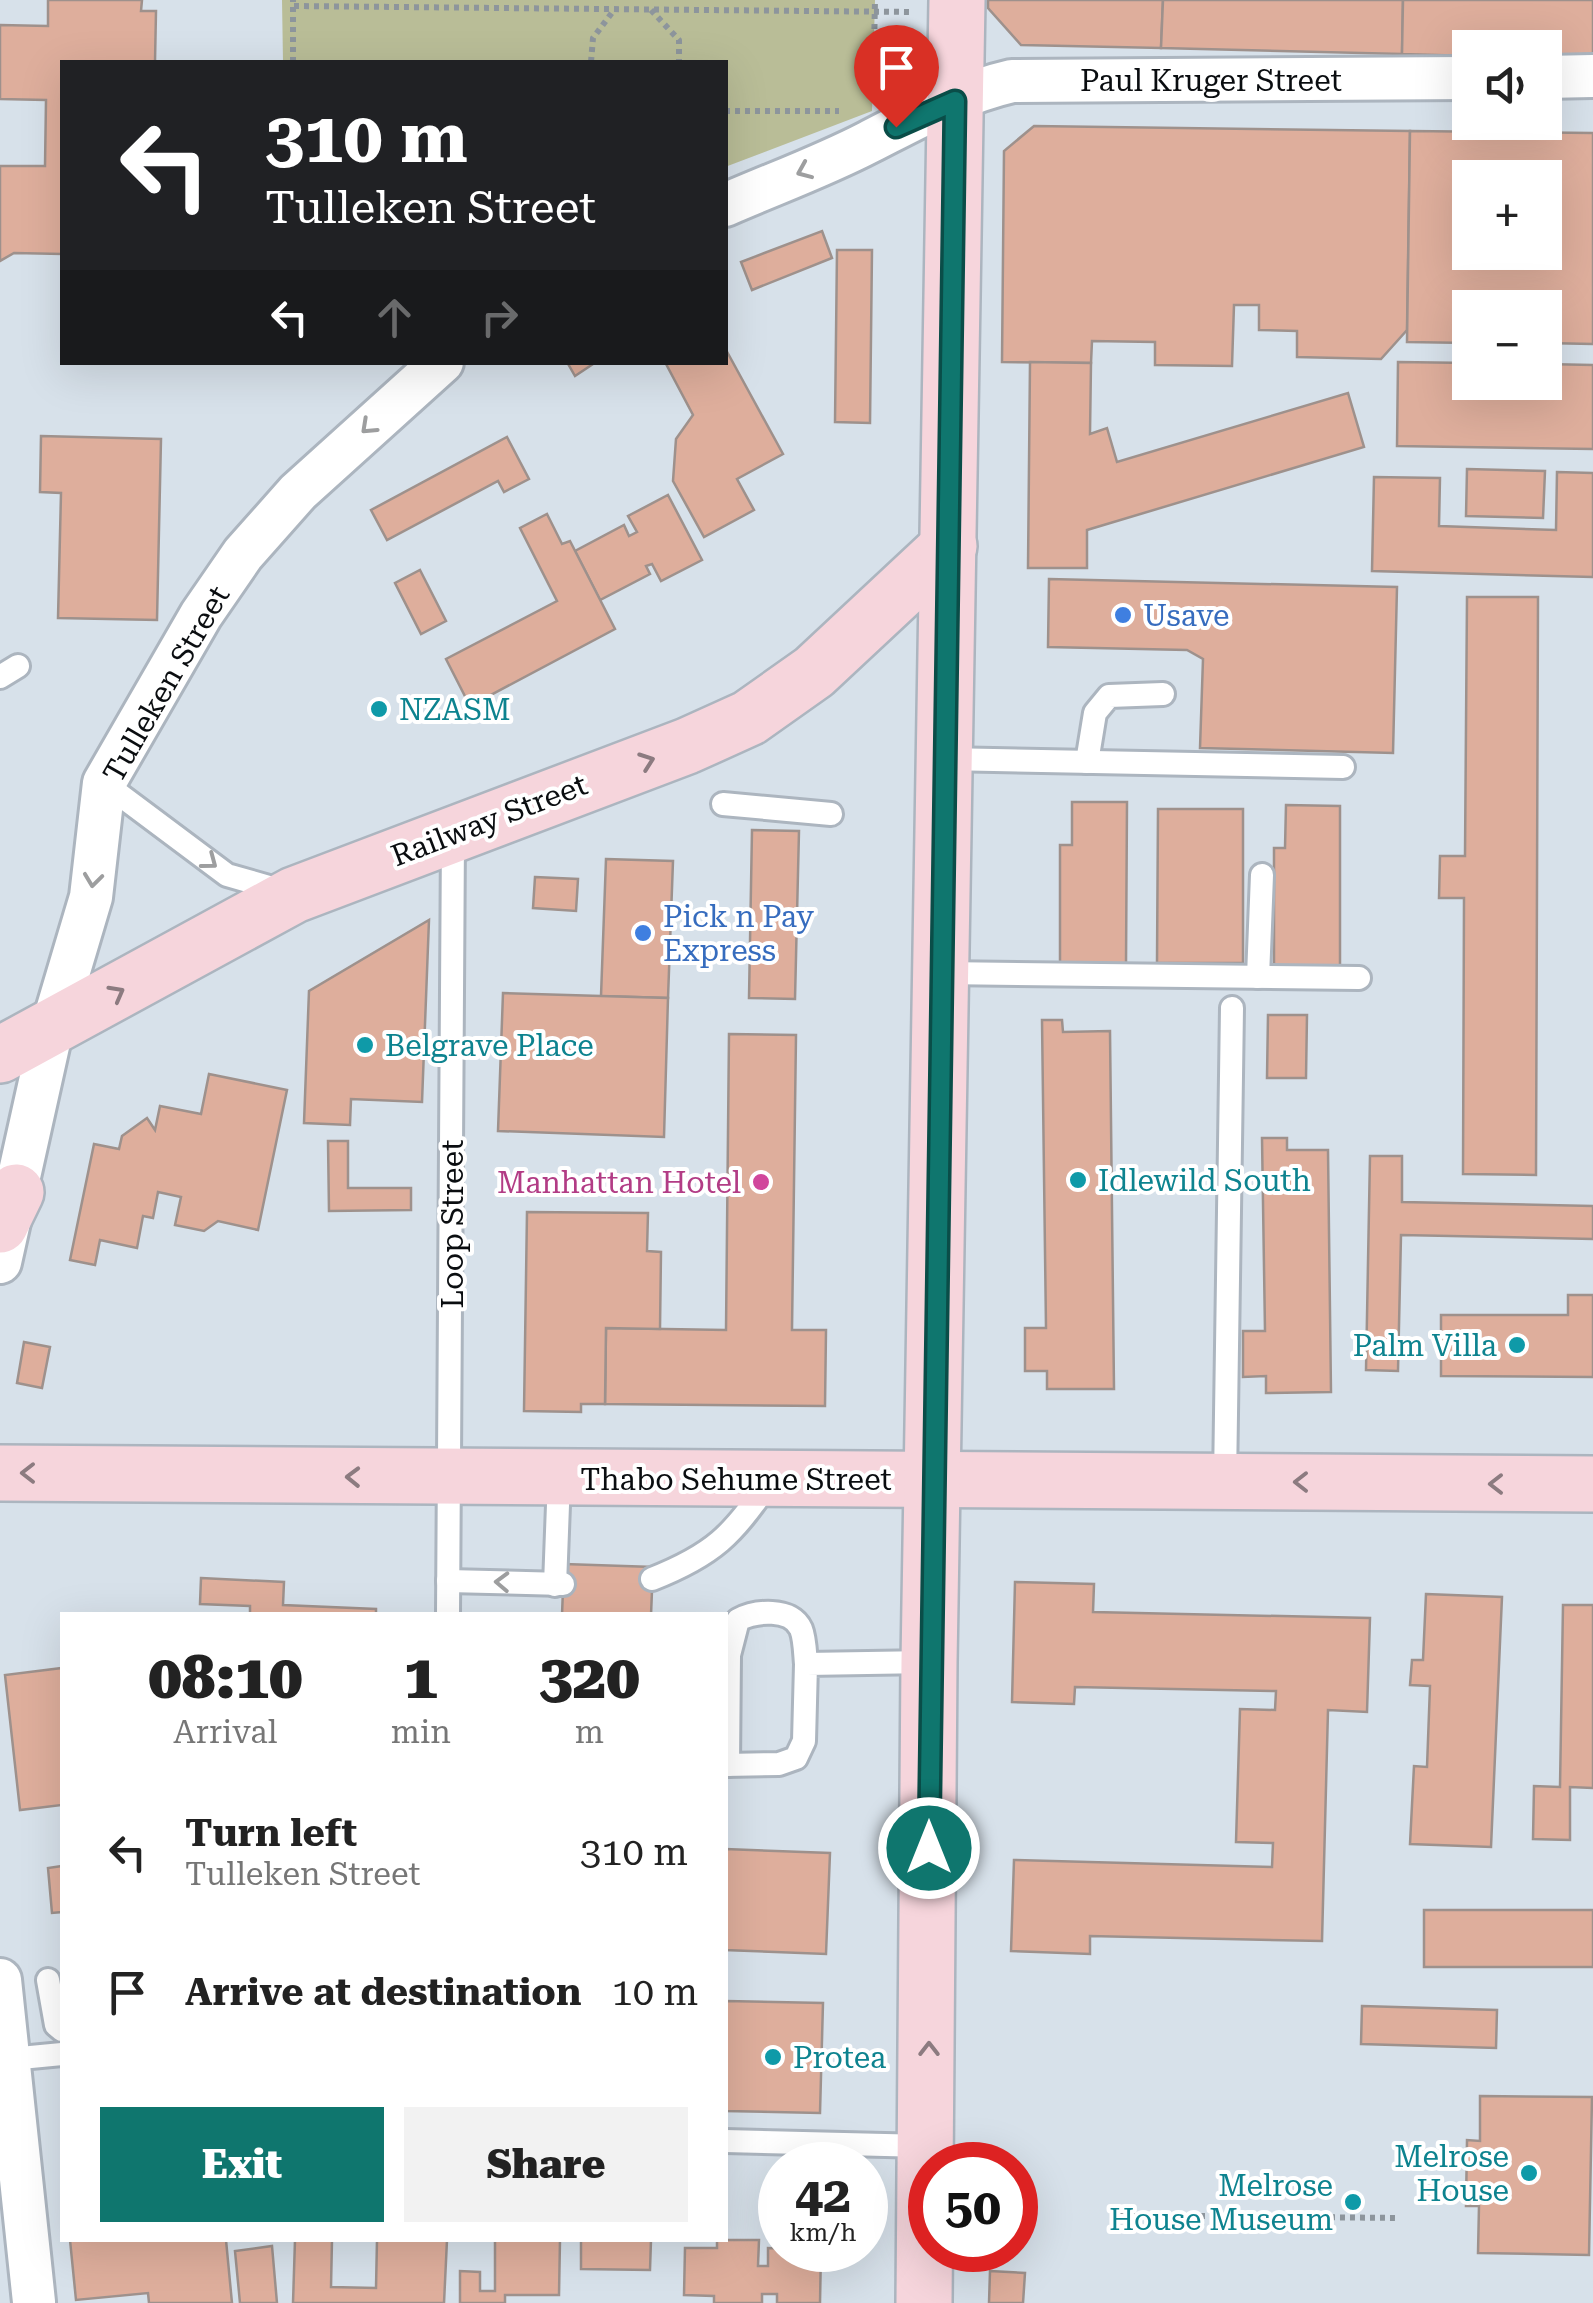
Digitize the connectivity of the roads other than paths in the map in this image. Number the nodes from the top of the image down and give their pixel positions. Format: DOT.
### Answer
graph roads {
  1 [pos="957,0"];
  2 [pos="1593,76"];
  3 [pos="1562,77"];
  4 [pos="1452,78"];
  5 [pos="955,101"];
  6 [pos="728,204"];
  7 [pos="439,365"];
  8 [pos="949,546"];
  9 [pos="1163,694"];
  10 [pos="945,759"];
  11 [pos="1087,762"];
  12 [pos="1343,767"];
  13 [pos="104,783"];
  14 [pos="723,804"];
  15 [pos="830,814"];
  16 [pos="454,832"];
  17 [pos="1262,875"];
  18 [pos="294,895"];
  19 [pos="942,973"];
  20 [pos="1258,977"];
  21 [pos="1359,978"];
  22 [pos="1232,1008"];
  23 [pos="52,1028"];
  24 [pos="0,1055"];
  25 [pos="8,1208"];
  26 [pos="0,1262"];
  27 [pos="0,1473"];
  28 [pos="450,1478"];
  29 [pos="559,1478"];
  30 [pos="771,1479"];
  31 [pos="934,1480"];
  32 [pos="1225,1482"];
  33 [pos="1593,1484"];
  34 [pos="652,1579"];
  35 [pos="448,1580"];
  36 [pos="448,1612"];
  37 [pos="929,1662"];
  38 [pos="806,1664"];
  39 [pos="728,1710"];
  40 [pos="728,1765"];
  41 [pos="0,1980"];
  42 [pos="48,1980"];
  43 [pos="25,2041"];
  44 [pos="60,2053"];
  45 [pos="728,2140"];
  46 [pos="929,2142"];
  47 [pos="908,2145"];
  48 [pos="925,2272"];
  49 [pos="34,2302"];
  50 [pos="924,2303"];
  1 -- 5 [label="main road"];
  2 -- 3 [label="street"];
  4 -- 5 [label="street, Paul Kruger Street"];
  5 -- 6 [label="street, one-way"];
  5 -- 8 [label="main road"];
  7 -- 13 [label="street, Tulleken Street, one-way"];
  8 -- 10 [label="main road"];
  16 -- 8 [label="main road, Railway Street, one-way"];
  9 -- 11 [label="lane"];
  10 -- 11 [label="lane"];
  10 -- 19 [label="main road"];
  11 -- 12 [label="lane"];
  13 -- 18 [label="lane, one-way"];
  13 -- 23 [label="street, Tulleken Street, one-way"];
  14 -- 15 [label="lane"];
  16 -- 18 [label="main road, Railway Street"];
  16 -- 28 [label="lane, Loop Street"];
  17 -- 20 [label="lane"];
  23 -- 18 [label="main road, Railway Street, one-way"];
  19 -- 20 [label="lane"];
  19 -- 31 [label="main road"];
  20 -- 21 [label="lane"];
  22 -- 32 [label="lane"];
  23 -- 24 [label="main road, Railway Street"];
  23 -- 25 [label="street, Tulleken Street"];
  25 -- 26 [label="street, Tulleken Street"];
  28 -- 27 [label="main road, Thabo Sehume Street, one-way"];
  28 -- 29 [label="main road, Thabo Sehume Street"];
  28 -- 35 [label="lane, Loop Street"];
  29 -- 30 [label="main road, Thabo Sehume Street"];
  29 -- 35 [label="lane, one-way"];
  30 -- 31 [label="main road, Thabo Sehume Street"];
  30 -- 34 [label="lane"];
  31 -- 32 [label="main road, Thabo Sehume Street"];
  31 -- 37 [label="main road"];
  33 -- 32 [label="main road, Thabo Sehume Street, one-way"];
  35 -- 36 [label="lane, Loop Street"];
  37 -- 38 [label="lane"];
  46 -- 37 [label="main road, one-way"];
  38 -- 39 [label="lane"];
  38 -- 40 [label="lane"];
  41 -- 43 [label="street"];
  42 -- 43 [label="lane"];
  43 -- 44 [label="lane"];
  43 -- 49 [label="street"];
  45 -- 47 [label="lane"];
  48 -- 50 [label="main road"];
}
